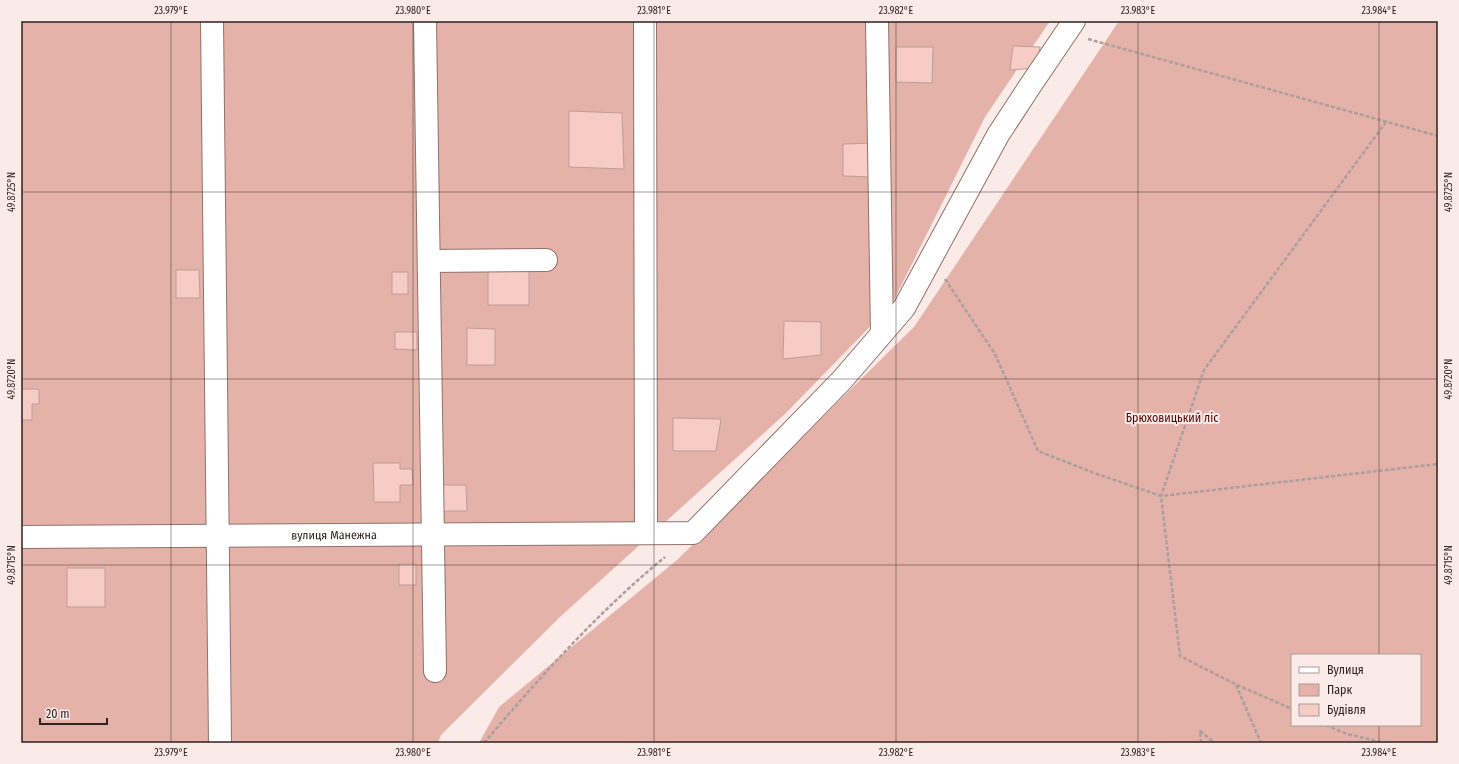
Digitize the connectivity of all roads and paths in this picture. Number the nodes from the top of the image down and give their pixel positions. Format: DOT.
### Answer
graph roads {
  1 [pos="212,21"];
  2 [pos="425,21"];
  3 [pos="645,21"];
  4 [pos="877,21"];
  5 [pos="1070,27"];
  6 [pos="1386,122"];
  7 [pos="1438,136"];
  8 [pos="932,258"];
  9 [pos="546,260"];
  10 [pos="429,262"];
  11 [pos="882,333"];
  12 [pos="1438,464"];
  13 [pos="1161,496"];
  14 [pos="646,533"];
  15 [pos="693,533"];
  16 [pos="434,534"];
  17 [pos="217,536"];
  18 [pos="21,537"];
  19 [pos="436,671"];
  20 [pos="1235,684"];
  21 [pos="1291,710"];
  22 [pos="1328,726"];
  23 [pos="220,743"];
  24 [pos="484,743"];
  25 [pos="1201,743"];
  26 [pos="1215,743"];
  27 [pos="1261,743"];
  28 [pos="1385,743"];
  1 -- 17 [label="street"];
  2 -- 10 [label="street"];
  3 -- 14 [label="street"];
  4 -- 11 [label="street"];
  5 -- 6 [label="path"];
  5 -- 8 [label="street"];
  6 -- 7 [label="path"];
  6 -- 13 [label="path"];
  8 -- 11 [label="street"];
  8 -- 13 [label="path"];
  9 -- 10 [label="street"];
  10 -- 16 [label="street"];
  11 -- 15 [label="street"];
  12 -- 13 [label="path"];
  13 -- 20 [label="path"];
  14 -- 15 [label="street, вулиця Манежна"];
  14 -- 16 [label="street, вулиця Манежна"];
  15 -- 24 [label="path"];
  16 -- 17 [label="street, вулиця Манежна"];
  16 -- 19 [label="street"];
  17 -- 18 [label="street, вулиця Манежна"];
  17 -- 23 [label="street"];
  20 -- 21 [label="path"];
  20 -- 27 [label="path"];
  22 -- 28 [label="path"];
  25 -- 26 [label="path"];
}
